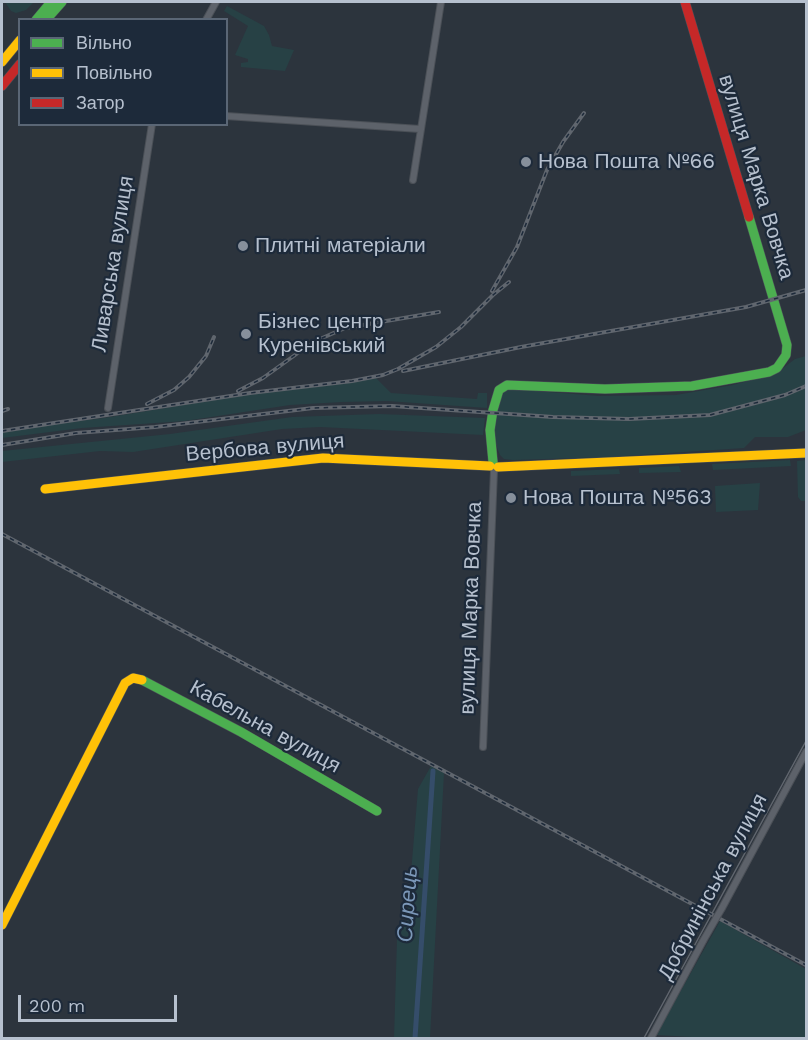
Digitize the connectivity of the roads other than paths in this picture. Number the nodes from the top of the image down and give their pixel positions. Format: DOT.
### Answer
graph roads {
  1 [pos="51,2"];
  2 [pos="62,2"];
  3 [pos="69,2"];
  4 [pos="216,2"];
  5 [pos="441,2"];
  6 [pos="685,2"];
  7 [pos="38,18"];
  8 [pos="48,18"];
  9 [pos="57,18"];
  10 [pos="207,18"];
  11 [pos="18,42"];
  12 [pos="18,53"];
  13 [pos="2,62"];
  14 [pos="18,66"];
  15 [pos="2,73"];
  16 [pos="2,86"];
  17 [pos="228,116"];
  18 [pos="152,126"];
  19 [pos="420,129"];
  20 [pos="413,180"];
  21 [pos="108,408"];
  22 [pos="807,453"];
  23 [pos="493,466"];
  24 [pos="45,489"];
  25 [pos="483,747"];
  26 [pos="807,752"];
  27 [pos="377,811"];
  28 [pos="2,925"];
  29 [pos="651,1038"];
  1 -- 7 [label="main road"];
  2 -- 8 [label="main road"];
  3 -- 9 [label="main road"];
  4 -- 10 [label="street"];
  5 -- 19 [label="street"];
  6 -- 23 [label="main road, вулиця Марка Вовчка"];
  11 -- 13 [label="main road"];
  12 -- 15 [label="main road"];
  14 -- 16 [label="main road"];
  17 -- 19 [label="street"];
  18 -- 21 [label="street, Ливарська вулиця"];
  19 -- 20 [label="street"];
  22 -- 23 [label="main road, Вербова вулиця"];
  23 -- 24 [label="main road, Вербова вулиця"];
  23 -- 25 [label="street, вулиця Марка Вовчка"];
  26 -- 29 [label="street, Добринінська вулиця, bridge"];
  27 -- 28 [label="main road, Кабельна вулиця"];
}
